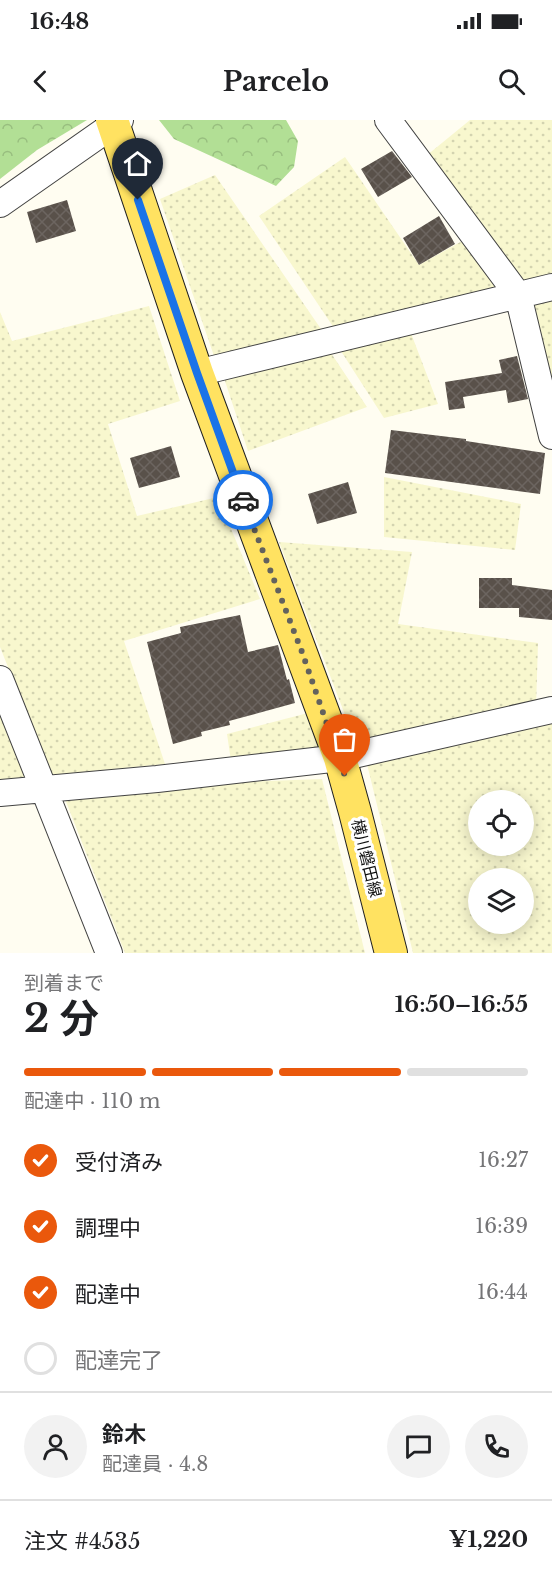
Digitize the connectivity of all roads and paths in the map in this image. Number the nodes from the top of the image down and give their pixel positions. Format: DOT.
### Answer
graph roads {
  1 [pos="387,120"];
  2 [pos="115,122"];
  3 [pos="0,204"];
  4 [pos="552,287"];
  5 [pos="518,295"];
  6 [pos="197,373"];
  7 [pos="552,436"];
  8 [pos="0,679"];
  9 [pos="552,710"];
  10 [pos="339,758"];
  11 [pos="43,789"];
  12 [pos="0,793"];
  13 [pos="109,953"];
  14 [pos="391,953"];
  1 -- 5 [label="street"];
  2 -- 3 [label="street"];
  2 -- 6 [label="main road, 横川磐田線"];
  4 -- 5 [label="street"];
  5 -- 6 [label="street"];
  5 -- 7 [label="street"];
  6 -- 10 [label="main road, 横川磐田線"];
  8 -- 11 [label="street"];
  9 -- 10 [label="street"];
  10 -- 11 [label="street"];
  10 -- 14 [label="main road, 横川磐田線"];
  11 -- 12 [label="street"];
  11 -- 13 [label="street"];
}
